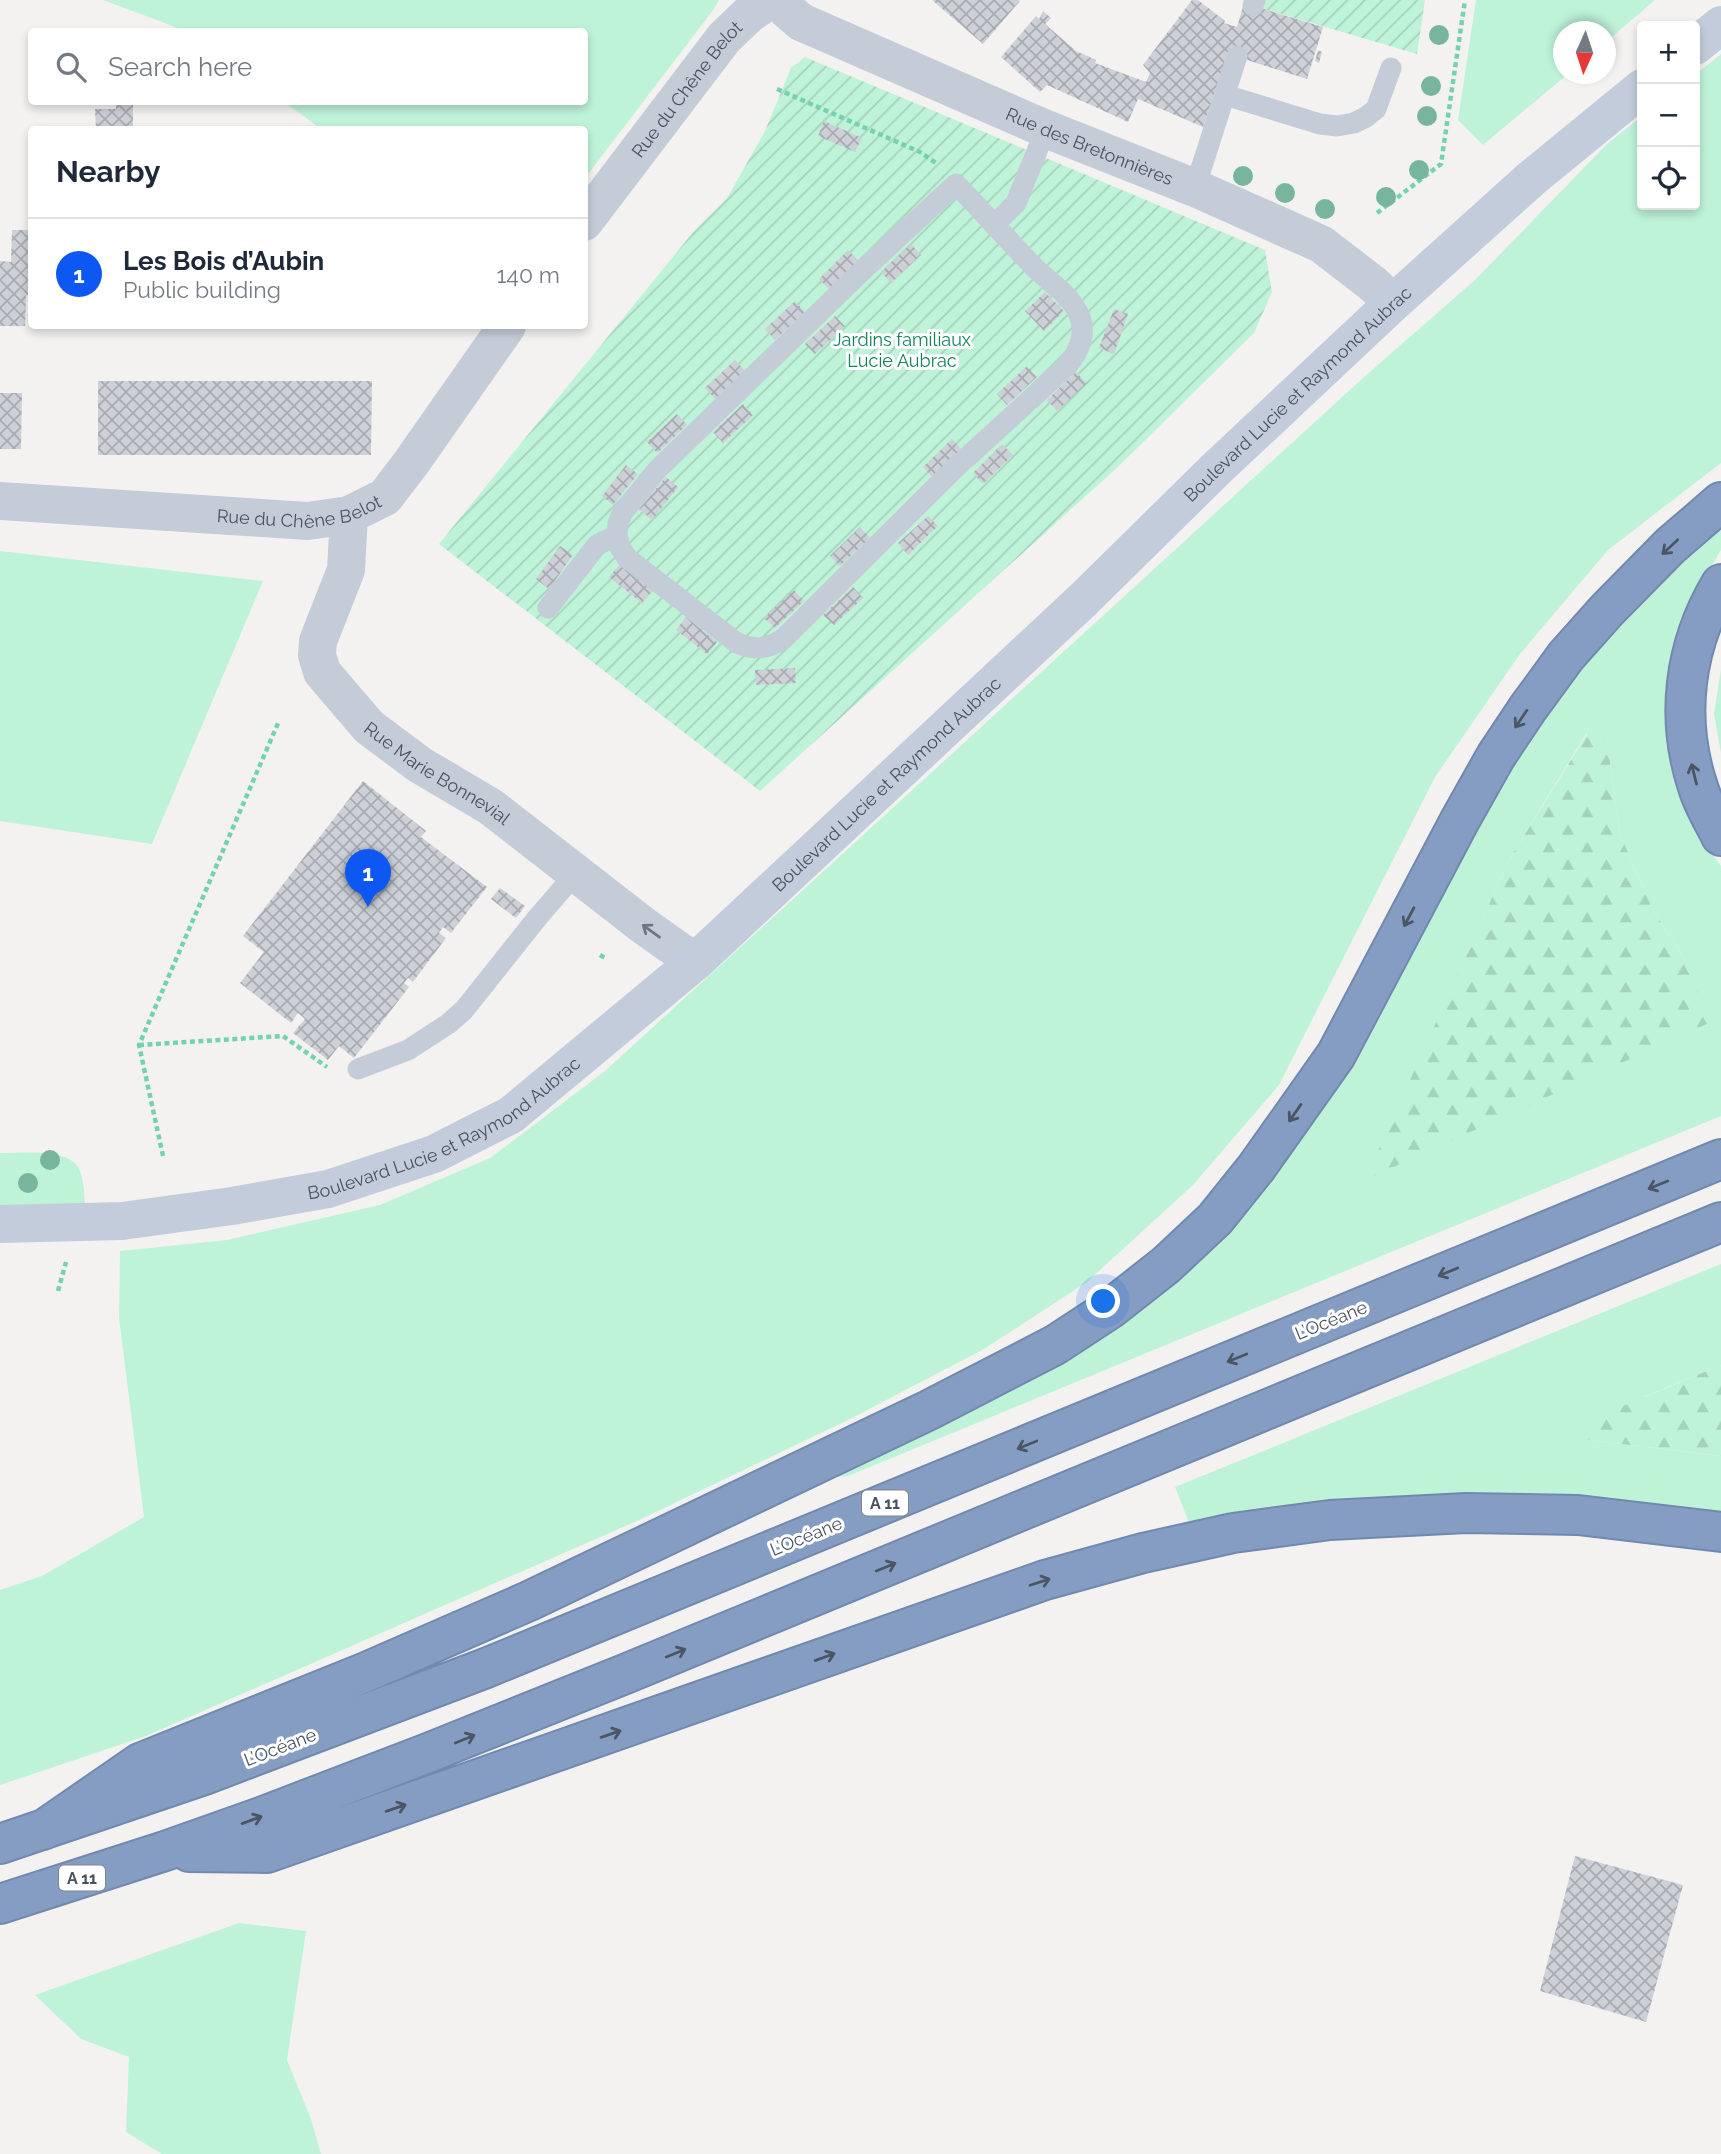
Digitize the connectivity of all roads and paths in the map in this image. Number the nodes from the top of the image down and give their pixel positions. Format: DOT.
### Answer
graph roads {
  1 [pos="771,0"];
  2 [pos="778,0"];
  3 [pos="1465,0"];
  4 [pos="1721,25"];
  5 [pos="1700,42"];
  6 [pos="1237,56"];
  7 [pos="1391,68"];
  8 [pos="777,89"];
  9 [pos="1637,92"];
  10 [pos="1225,95"];
  11 [pos="1046,129"];
  12 [pos="956,184"];
  13 [pos="1195,188"];
  14 [pos="1377,213"];
  15 [pos="588,217"];
  16 [pos="995,224"];
  17 [pos="1393,303"];
  18 [pos="505,329"];
  19 [pos="0,501"];
  20 [pos="1721,502"];
  21 [pos="349,515"];
  22 [pos="617,535"];
  23 [pos="1721,583"];
  24 [pos="548,608"];
  25 [pos="279,721"];
  26 [pos="1721,836"];
  27 [pos="576,873"];
  28 [pos="600,955"];
  29 [pos="607,960"];
  30 [pos="695,962"];
  31 [pos="139,1045"];
  32 [pos="358,1069"];
  33 [pos="163,1156"];
  34 [pos="1721,1159"];
  35 [pos="1721,1222"];
  36 [pos="0,1224"];
  37 [pos="69,1253"];
  38 [pos="58,1291"];
  39 [pos="1721,1532"];
  40 [pos="43,1830"];
  41 [pos="0,1844"];
  42 [pos="165,1851"];
  43 [pos="0,1904"];
  1 -- 15 [label="street, Rue du Chêne Belot"];
  2 -- 11 [label="street, Rue des Bretonnières"];
  3 -- 14 [label="path"];
  4 -- 5 [label="street"];
  6 -- 10 [label="lane"];
  7 -- 10 [label="lane"];
  8 -- 12 [label="path"];
  9 -- 17 [label="street, Boulevard Lucie et Raymond Aubrac"];
  10 -- 13 [label="lane"];
  11 -- 13 [label="street, Rue des Bretonnières"];
  11 -- 16 [label="lane"];
  12 -- 16 [label="lane"];
  12 -- 22 [label="lane"];
  13 -- 17 [label="street, Rue des Bretonnières"];
  16 -- 22 [label="lane"];
  17 -- 30 [label="street, Boulevard Lucie et Raymond Aubrac"];
  18 -- 21 [label="street, Rue du Chêne Belot"];
  19 -- 21 [label="street, Rue du Chêne Belot"];
  20 -- 40 [label="highway, one-way"];
  21 -- 27 [label="street, Rue Marie Bonnevial"];
  22 -- 24 [label="lane"];
  26 -- 23 [label="highway, one-way"];
  25 -- 31 [label="path"];
  30 -- 27 [label="street, Rue Marie Bonnevial, one-way"];
  27 -- 32 [label="lane"];
  28 -- 29 [label="path"];
  30 -- 36 [label="street, Boulevard Lucie et Raymond Aubrac"];
  31 -- 32 [label="path"];
  31 -- 33 [label="path"];
  34 -- 40 [label="highway, L’Océane / A 11, one-way"];
  42 -- 35 [label="highway, A 11, one-way"];
  37 -- 38 [label="path"];
  42 -- 39 [label="highway, one-way"];
  40 -- 41 [label="highway, L’Océane / A 11"];
  42 -- 43 [label="highway, A 11"];
}
